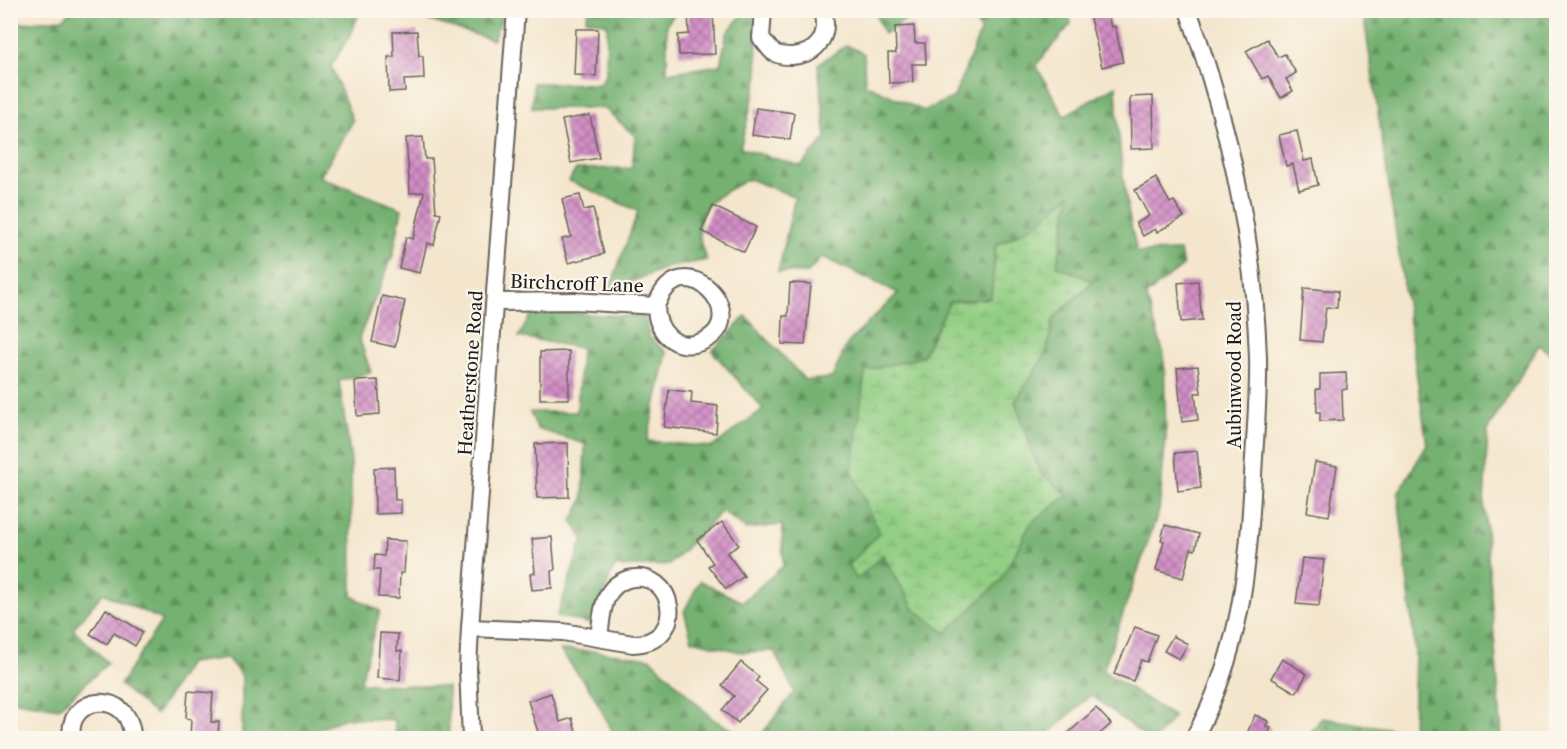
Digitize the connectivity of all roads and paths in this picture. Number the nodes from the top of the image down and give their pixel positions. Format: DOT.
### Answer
graph roads {
  1 [pos="516,10"];
  2 [pos="763,10"];
  3 [pos="823,10"];
  4 [pos="1188,10"];
  5 [pos="496,302"];
  6 [pos="656,306"];
  7 [pos="470,628"];
  8 [pos="599,638"];
  9 [pos="72,738"];
  10 [pos="132,738"];
  11 [pos="471,738"];
  12 [pos="1194,738"];
  1 -- 5 [label="street, Heatherstone Road"];
  2 -- 3 [label="street"];
  4 -- 12 [label="street, Aubinwood Road"];
  5 -- 6 [label="street, Birchcroff Lane"];
  5 -- 7 [label="street, Heatherstone Road"];
  7 -- 8 [label="street"];
  7 -- 11 [label="street, Heatherstone Road"];
  8 -- 8 [label="street"];
  9 -- 10 [label="street"];
}
